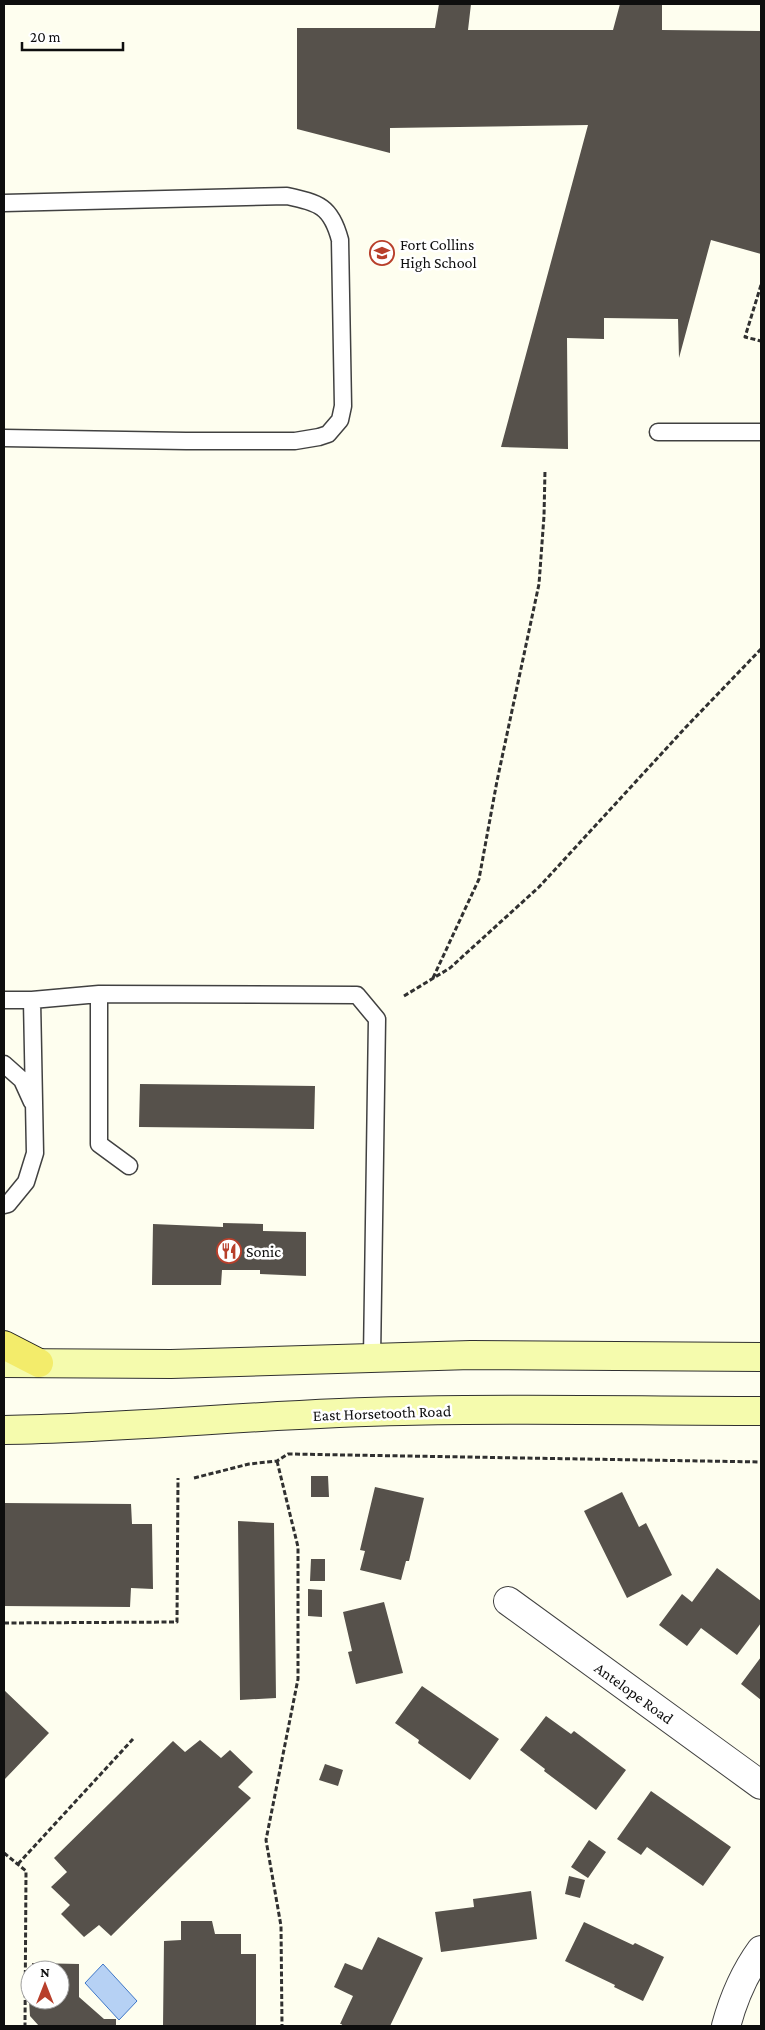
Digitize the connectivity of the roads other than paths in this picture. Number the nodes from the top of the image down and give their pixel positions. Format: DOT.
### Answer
graph roads {
  1 [pos="4,204"];
  2 [pos="658,432"];
  3 [pos="761,432"];
  4 [pos="4,438"];
  5 [pos="99,994"];
  6 [pos="4,1000"];
  7 [pos="32,1000"];
  8 [pos="4,1064"];
  9 [pos="34,1106"];
  10 [pos="129,1166"];
  11 [pos="4,1205"];
  12 [pos="4,1345"];
  13 [pos="761,1357"];
  14 [pos="372,1358"];
  15 [pos="4,1363"];
  16 [pos="39,1363"];
  17 [pos="761,1411"];
  18 [pos="4,1430"];
  19 [pos="508,1601"];
  20 [pos="761,1785"];
  21 [pos="761,1950"];
  22 [pos="726,2026"];
  1 -- 4 [label="lane"];
  2 -- 3 [label="lane"];
  5 -- 7 [label="lane"];
  5 -- 10 [label="lane"];
  5 -- 14 [label="lane"];
  6 -- 7 [label="lane"];
  7 -- 9 [label="lane"];
  8 -- 9 [label="lane"];
  9 -- 11 [label="lane"];
  12 -- 16 [label="main road"];
  13 -- 14 [label="main road"];
  14 -- 16 [label="main road"];
  15 -- 16 [label="main road"];
  17 -- 18 [label="main road, East Horsetooth Road"];
  19 -- 20 [label="street, Antelope Road"];
  21 -- 22 [label="street"];
}
